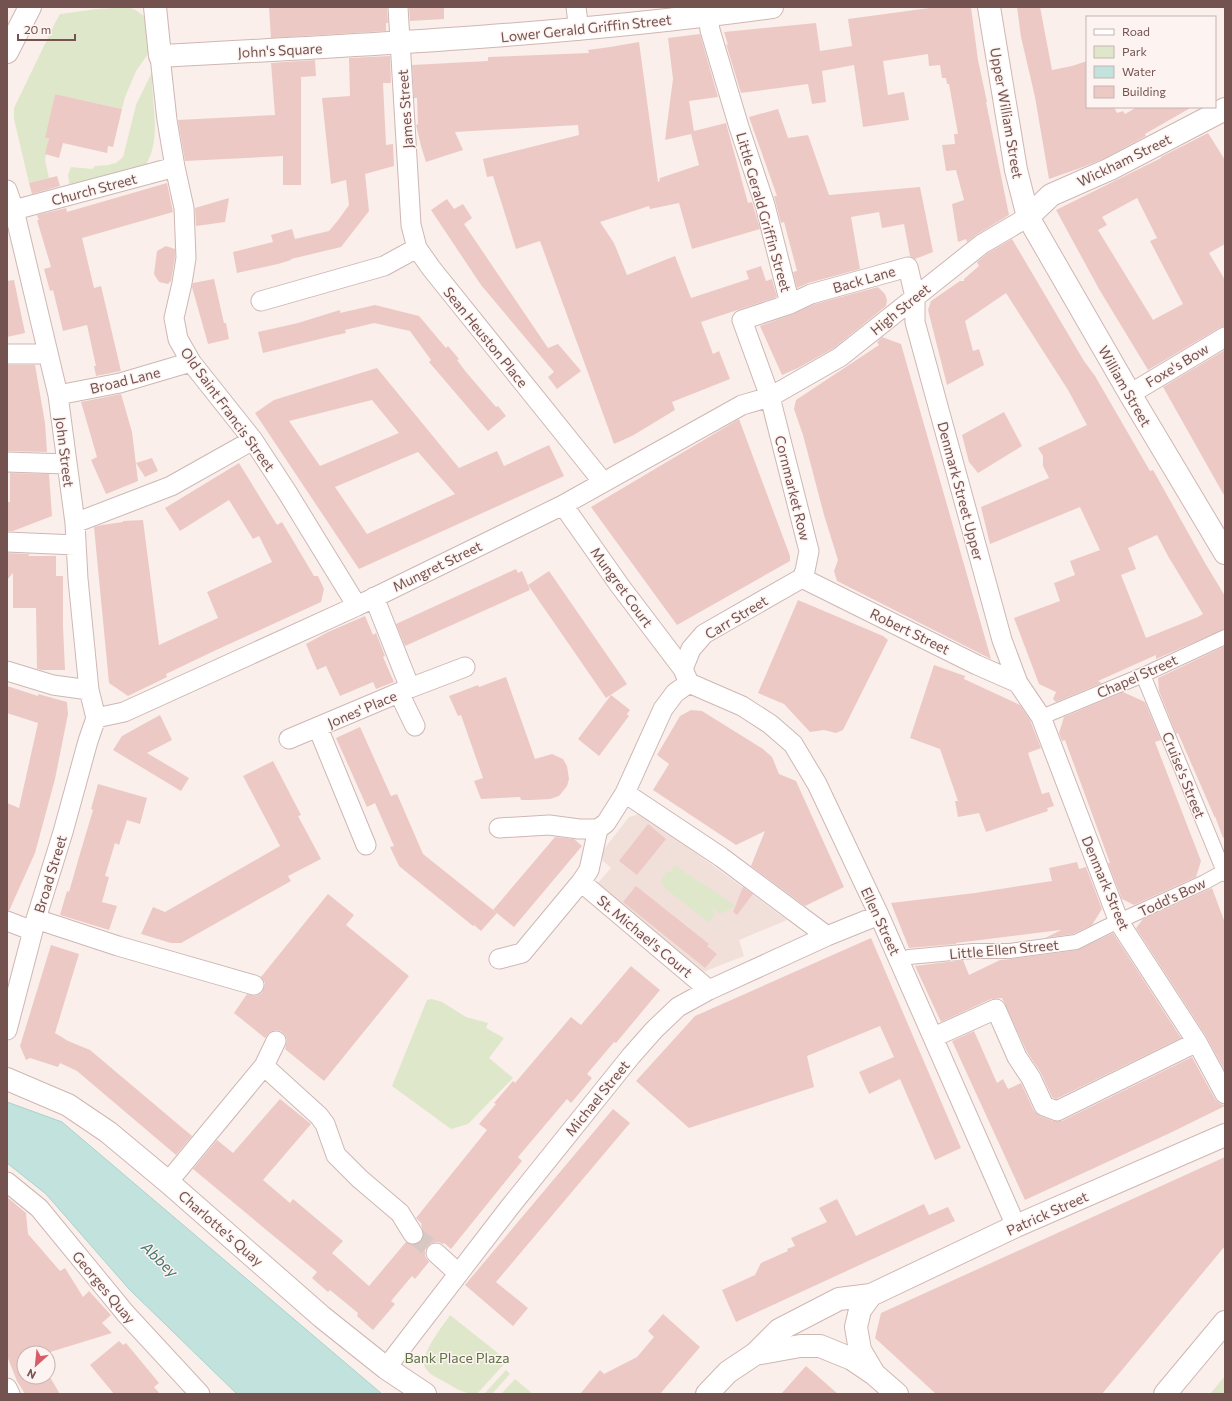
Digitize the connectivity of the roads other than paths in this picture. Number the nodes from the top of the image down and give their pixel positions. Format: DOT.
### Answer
graph roads {
  1 [pos="30,7"];
  2 [pos="156,7"];
  3 [pos="398,7"];
  4 [pos="576,7"];
  5 [pos="772,7"];
  6 [pos="989,7"];
  7 [pos="719,12"];
  8 [pos="579,30"];
  9 [pos="400,44"];
  10 [pos="7,52"];
  11 [pos="160,56"];
  12 [pos="1224,110"];
  13 [pos="175,167"];
  14 [pos="409,175"];
  15 [pos="7,190"];
  16 [pos="14,210"];
  17 [pos="1028,218"];
  18 [pos="417,248"];
  19 [pos="915,297"];
  20 [pos="261,301"];
  21 [pos="790,304"];
  22 [pos="1225,337"];
  23 [pos="7,354"];
  24 [pos="48,354"];
  25 [pos="192,362"];
  26 [pos="1130,394"];
  27 [pos="58,395"];
  28 [pos="770,397"];
  29 [pos="253,440"];
  30 [pos="7,462"];
  31 [pos="66,464"];
  32 [pos="603,482"];
  33 [pos="563,506"];
  34 [pos="75,523"];
  35 [pos="7,542"];
  36 [pos="76,545"];
  37 [pos="1225,553"];
  38 [pos="802,578"];
  39 [pos="374,597"];
  40 [pos="357,606"];
  41 [pos="1225,636"];
  42 [pos="466,667"];
  43 [pos="7,671"];
  44 [pos="1143,675"];
  45 [pos="686,676"];
  46 [pos="1018,683"];
  47 [pos="88,690"];
  48 [pos="404,690"];
  49 [pos="1049,714"];
  50 [pos="96,718"];
  51 [pos="415,726"];
  52 [pos="318,728"];
  53 [pos="289,739"];
  54 [pos="625,793"];
  55 [pos="499,828"];
  56 [pos="598,828"];
  57 [pos="366,845"];
  58 [pos="1224,872"];
  59 [pos="581,882"];
  60 [pos="879,915"];
  61 [pos="7,921"];
  62 [pos="1119,922"];
  63 [pos="34,925"];
  64 [pos="827,936"];
  65 [pos="909,957"];
  66 [pos="499,959"];
  67 [pos="254,985"];
  68 [pos="709,990"];
  69 [pos="11,995"];
  70 [pos="7,1030"];
  71 [pos="934,1037"];
  72 [pos="276,1042"];
  73 [pos="1197,1042"];
  74 [pos="264,1066"];
  75 [pos="7,1079"];
  76 [pos="1225,1094"];
  77 [pos="1225,1135"];
  78 [pos="7,1182"];
  79 [pos="168,1182"];
  80 [pos="1016,1226"];
  81 [pos="413,1234"];
  82 [pos="436,1253"];
  83 [pos="458,1273"];
  84 [pos="872,1295"];
  85 [pos="1225,1322"];
  86 [pos="755,1354"];
  87 [pos="386,1368"];
  88 [pos="874,1374"];
  89 [pos="7,1388"];
  90 [pos="10,1394"];
  91 [pos="200,1394"];
  92 [pos="425,1394"];
  93 [pos="707,1394"];
  94 [pos="897,1394"];
  95 [pos="1166,1394"];
  1 -- 10 [label="main road"];
  2 -- 11 [label="main road"];
  3 -- 9 [label="street, James Street"];
  4 -- 8 [label="street"];
  5 -- 7 [label="main road, Lower Gerald Griffin Street"];
  6 -- 17 [label="main road, Upper William Street"];
  7 -- 8 [label="main road, Lower Gerald Griffin Street"];
  7 -- 21 [label="street, Little Gerald Griffin Street"];
  8 -- 9 [label="main road, Lower Gerald Griffin Street"];
  9 -- 11 [label="main road, John's Square"];
  9 -- 14 [label="street, James Street"];
  11 -- 13 [label="street"];
  12 -- 17 [label="main road, Wickham Street"];
  13 -- 16 [label="street, Church Street"];
  13 -- 25 [label="street, Old Saint Francis Street"];
  14 -- 18 [label="street, Sean Heuston Place"];
  15 -- 16 [label="street, John Street"];
  16 -- 24 [label="street, John Street"];
  17 -- 19 [label="street, High Street"];
  17 -- 26 [label="main road, William Street"];
  18 -- 20 [label="street"];
  18 -- 32 [label="street, Sean Heuston Place"];
  19 -- 21 [label="street, Back Lane"];
  19 -- 28 [label="street, High Street"];
  19 -- 46 [label="street, Denmark Street Upper"];
  21 -- 28 [label="street, Little Gerald Griffin Street"];
  22 -- 26 [label="street, Foxe's Bow"];
  23 -- 24 [label="street"];
  24 -- 27 [label="street, John Street"];
  25 -- 27 [label="street, Broad Lane"];
  25 -- 29 [label="street, Old Saint Francis Street"];
  26 -- 37 [label="main road, William Street"];
  27 -- 31 [label="street, John Street"];
  28 -- 32 [label="street, Mungret Street"];
  28 -- 38 [label="street, Cornmarket Row"];
  29 -- 34 [label="street"];
  29 -- 40 [label="street, Old Saint Francis Street"];
  30 -- 31 [label="street"];
  31 -- 34 [label="street, John Street"];
  32 -- 33 [label="street, Mungret Street"];
  33 -- 39 [label="street, Mungret Street"];
  33 -- 45 [label="street, Mungret Court"];
  34 -- 36 [label="street, John Street"];
  35 -- 36 [label="street"];
  36 -- 47 [label="street, John Street"];
  38 -- 45 [label="street, Carr Street"];
  38 -- 46 [label="street, Robert Street"];
  39 -- 40 [label="street, Mungret Street"];
  39 -- 48 [label="street, Jones' Place"];
  40 -- 50 [label="street, Mungret Street"];
  41 -- 44 [label="street, Chapel Street"];
  42 -- 48 [label="street"];
  43 -- 47 [label="street"];
  44 -- 49 [label="street, Chapel Street"];
  44 -- 58 [label="street, Cruise's Street"];
  45 -- 54 [label="street"];
  45 -- 60 [label="street, Ellen Street"];
  46 -- 62 [label="street, Denmark Street"];
  47 -- 50 [label="street, John Street"];
  48 -- 51 [label="street"];
  48 -- 52 [label="street, Jones' Place"];
  50 -- 63 [label="street, Broad Street"];
  52 -- 53 [label="street, Jones' Place"];
  52 -- 57 [label="street"];
  54 -- 56 [label="street"];
  54 -- 64 [label="street"];
  55 -- 56 [label="street"];
  56 -- 59 [label="street"];
  58 -- 62 [label="street, Todd's Bow"];
  59 -- 66 [label="street"];
  59 -- 68 [label="street, St. Michael's Court"];
  60 -- 64 [label="street, Michael Street"];
  60 -- 71 [label="street, Ellen Street"];
  61 -- 63 [label="street"];
  62 -- 65 [label="street, Little Ellen Street"];
  62 -- 73 [label="street, Denmark Street"];
  63 -- 67 [label="street"];
  63 -- 69 [label="street, Broad Street"];
  64 -- 68 [label="street, Michael Street"];
  68 -- 83 [label="street, Michael Street"];
  69 -- 70 [label="street, Broad Street"];
  71 -- 73 [label="street"];
  71 -- 80 [label="street, Ellen Street"];
  72 -- 74 [label="street"];
  73 -- 76 [label="street, Denmark Street"];
  74 -- 79 [label="street"];
  74 -- 81 [label="street"];
  75 -- 79 [label="main road, Charlotte's Quay"];
  77 -- 80 [label="main road, Patrick Street"];
  78 -- 91 [label="street, Georges Quay"];
  79 -- 87 [label="main road, Charlotte's Quay"];
  80 -- 84 [label="main road, Patrick Street"];
  82 -- 83 [label="street"];
  83 -- 87 [label="street, Michael Street"];
  84 -- 86 [label="main road, Patrick Street"];
  84 -- 88 [label="main road, Patrick Street"];
  85 -- 95 [label="main road"];
  86 -- 88 [label="main road"];
  86 -- 93 [label="main road"];
  87 -- 92 [label="main road, Charlotte's Quay"];
  88 -- 94 [label="main road"];
  89 -- 90 [label="street"];
}
